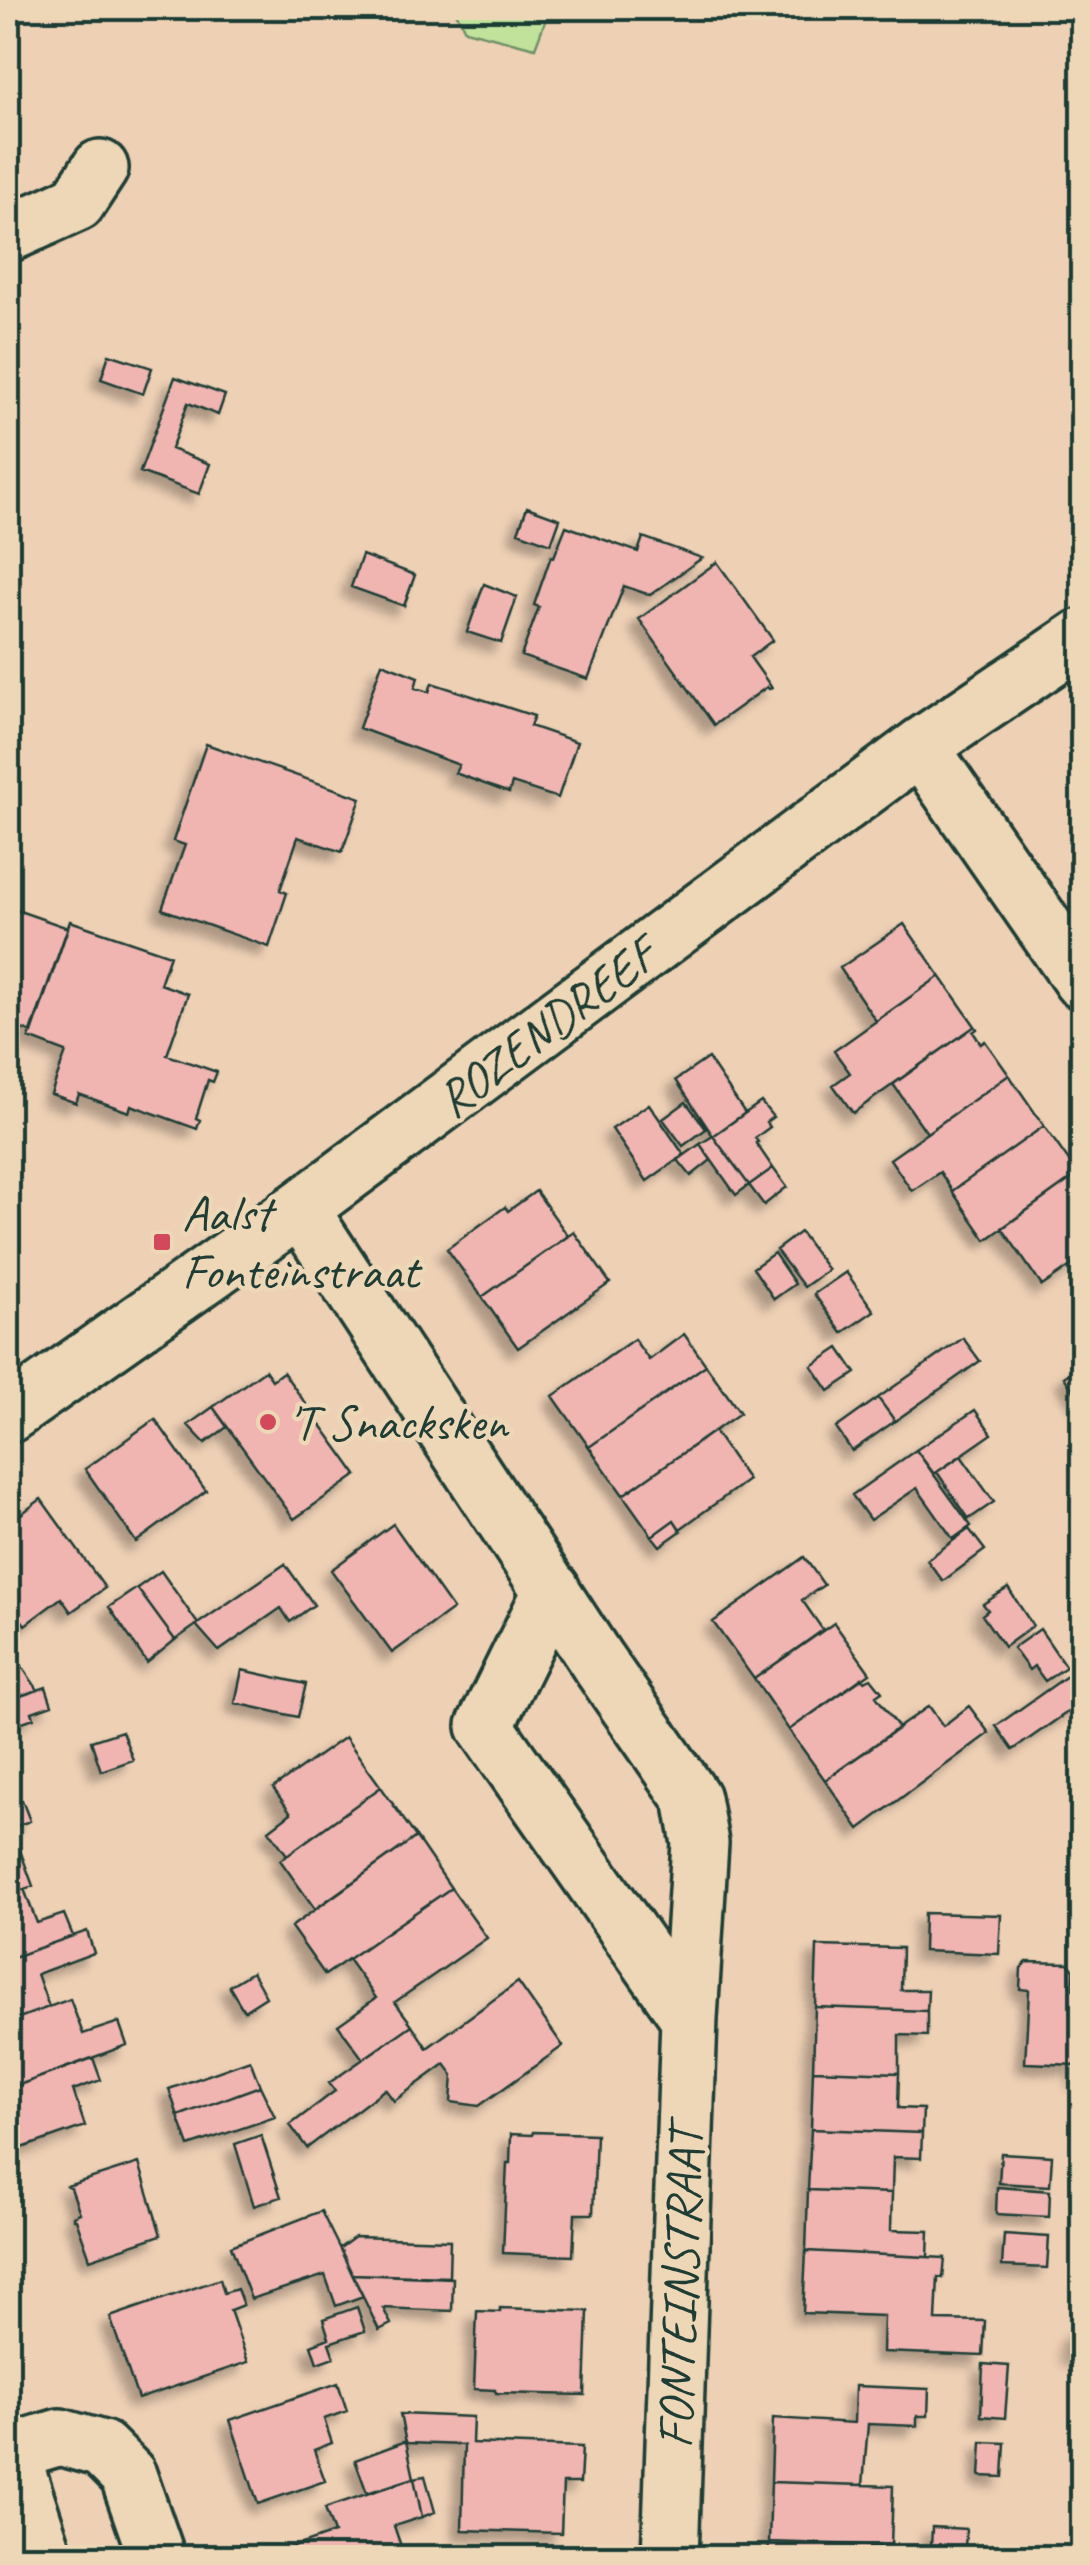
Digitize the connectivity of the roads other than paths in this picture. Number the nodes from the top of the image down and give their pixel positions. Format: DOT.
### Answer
graph roads {
  1 [pos="100,168"];
  2 [pos="8,234"];
  3 [pos="1082,637"];
  4 [pos="920,747"];
  5 [pos="1082,980"];
  6 [pos="300,1209"];
  7 [pos="8,1415"];
  8 [pos="552,1590"];
  9 [pos="689,2018"];
  10 [pos="9,2447"];
  11 [pos="45,2558"];
  12 [pos="157,2558"];
  13 [pos="670,2558"];
  1 -- 2 [label="street"];
  3 -- 4 [label="street, ROZENDREEF"];
  4 -- 5 [label="street"];
  4 -- 6 [label="street, ROZENDREEF"];
  6 -- 7 [label="street, ROZENDREEF"];
  6 -- 8 [label="street, FONTEINSTRAAT"];
  8 -- 9 [label="street, FONTEINSTRAAT"];
  8 -- 9 [label="street"];
  9 -- 13 [label="street, FONTEINSTRAAT"];
  10 -- 11 [label="street"];
  10 -- 12 [label="street"];
}
